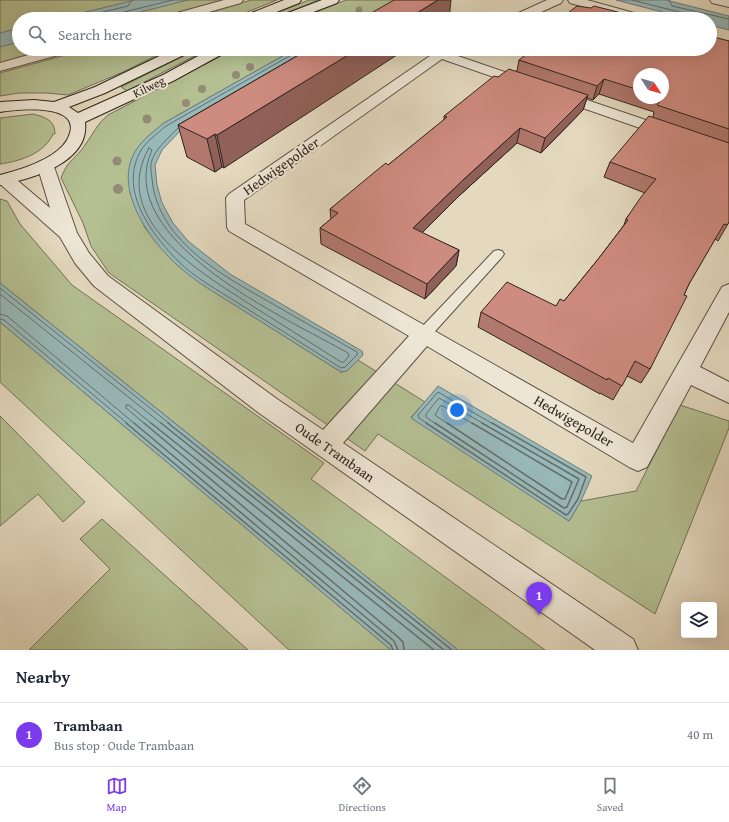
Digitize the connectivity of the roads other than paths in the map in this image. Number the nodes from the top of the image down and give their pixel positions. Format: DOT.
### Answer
graph roads {
  1 [pos="237,0"];
  2 [pos="295,0"];
  3 [pos="333,0"];
  4 [pos="557,0"];
  5 [pos="574,0"];
  6 [pos="716,0"];
  7 [pos="729,3"];
  8 [pos="195,12"];
  9 [pos="265,12"];
  10 [pos="302,12"];
  11 [pos="531,12"];
  12 [pos="616,12"];
  13 [pos="39,56"];
  14 [pos="170,56"];
  15 [pos="208,56"];
  16 [pos="438,56"];
  17 [pos="459,56"];
  18 [pos="0,67"];
  19 [pos="0,107"];
  20 [pos="55,107"];
  21 [pos="76,120"];
  22 [pos="685,138"];
  23 [pos="46,165"];
  24 [pos="3,179"];
  25 [pos="67,234"];
  26 [pos="498,254"];
  27 [pos="729,292"];
  28 [pos="424,334"];
  29 [pos="685,371"];
  30 [pos="729,393"];
  31 [pos="325,445"];
  32 [pos="622,650"];
  1 -- 8 [label="street"];
  2 -- 9 [label="street"];
  3 -- 10 [label="street"];
  4 -- 11 [label="street"];
  5 -- 12 [label="street"];
  6 -- 7 [label="street"];
  13 -- 18 [label="street"];
  14 -- 20 [label="street, Kilweg"];
  15 -- 21 [label="street, Kilweg"];
  16 -- 28 [label="street, Hedwigepolder"];
  17 -- 22 [label="street"];
  19 -- 20 [label="street"];
  20 -- 21 [label="street"];
  21 -- 23 [label="street"];
  23 -- 24 [label="street"];
  23 -- 25 [label="street"];
  24 -- 25 [label="street"];
  25 -- 31 [label="street, Oude Trambaan"];
  26 -- 28 [label="lane"];
  27 -- 29 [label="street, Hedwigepolder"];
  28 -- 29 [label="street, Hedwigepolder"];
  28 -- 31 [label="street"];
  29 -- 30 [label="street"];
  31 -- 32 [label="street, Oude Trambaan"];
}
